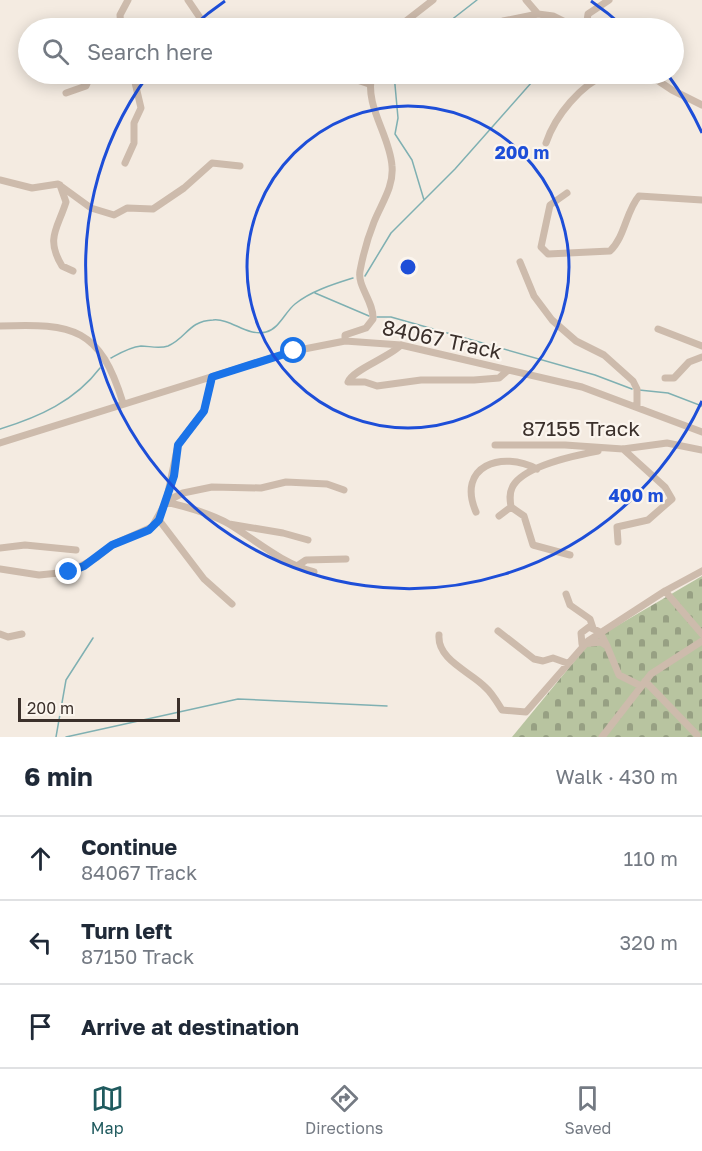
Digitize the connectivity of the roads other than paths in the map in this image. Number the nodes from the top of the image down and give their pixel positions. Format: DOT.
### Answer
graph roads {
  1 [pos="128,0"];
  2 [pos="188,0"];
  3 [pos="433,0"];
  4 [pos="526,0"];
  5 [pos="609,0"];
  6 [pos="538,14"];
  7 [pos="120,18"];
  8 [pos="200,18"];
  9 [pos="410,18"];
  10 [pos="518,18"];
  11 [pos="557,18"];
  12 [pos="587,18"];
  13 [pos="87,84"];
  14 [pos="135,84"];
  15 [pos="369,84"];
  16 [pos="589,84"];
  17 [pos="663,84"];
  18 [pos="66,93"];
  19 [pos="702,105"];
  20 [pos="546,143"];
  21 [pos="125,163"];
  22 [pos="240,166"];
  23 [pos="0,180"];
  24 [pos="60,185"];
  25 [pos="567,193"];
  26 [pos="702,200"];
  27 [pos="520,262"];
  28 [pos="73,271"];
  29 [pos="0,326"];
  30 [pos="658,329"];
  31 [pos="345,340"];
  32 [pos="401,345"];
  33 [pos="702,346"];
  34 [pos="702,357"];
  35 [pos="507,370"];
  36 [pos="212,377"];
  37 [pos="665,378"];
  38 [pos="123,403"];
  39 [pos="637,406"];
  40 [pos="702,432"];
  41 [pos="0,443"];
  42 [pos="495,445"];
  43 [pos="609,449"];
  44 [pos="623,449"];
  45 [pos="702,450"];
  46 [pos="537,468"];
  47 [pos="344,490"];
  48 [pos="167,501"];
  49 [pos="511,507"];
  50 [pos="476,512"];
  51 [pos="498,516"];
  52 [pos="159,520"];
  53 [pos="229,524"];
  54 [pos="308,540"];
  55 [pos="618,542"];
  56 [pos="0,548"];
  57 [pos="76,550"];
  58 [pos="570,555"];
  59 [pos="346,559"];
  60 [pos="297,566"];
  61 [pos="0,569"];
  62 [pos="702,571"];
  63 [pos="314,572"];
  64 [pos="665,591"];
  65 [pos="566,594"];
  66 [pos="232,604"];
  67 [pos="596,630"];
  68 [pos="498,631"];
  69 [pos="0,634"];
  70 [pos="22,634"];
  71 [pos="702,634"];
  72 [pos="439,635"];
  73 [pos="702,641"];
  74 [pos="584,644"];
  75 [pos="607,646"];
  76 [pos="567,663"];
  77 [pos="643,684"];
  78 [pos="699,734"];
  79 [pos="602,737"];
  1 -- 7 [label="street"];
  2 -- 8 [label="street"];
  3 -- 9 [label="street"];
  4 -- 6 [label="street"];
  5 -- 12 [label="street"];
  6 -- 10 [label="street"];
  6 -- 11 [label="street"];
  13 -- 18 [label="street"];
  14 -- 21 [label="street"];
  15 -- 31 [label="street"];
  16 -- 20 [label="street"];
  17 -- 19 [label="street"];
  22 -- 24 [label="street"];
  23 -- 24 [label="street"];
  24 -- 28 [label="street"];
  25 -- 26 [label="street"];
  27 -- 39 [label="street"];
  29 -- 38 [label="street"];
  30 -- 33 [label="street"];
  31 -- 32 [label="street, 84067 Track"];
  31 -- 36 [label="street, 84067 Track"];
  32 -- 35 [label="street, 84067 Track"];
  32 -- 35 [label="street"];
  34 -- 37 [label="street"];
  35 -- 39 [label="street, 84067 Track"];
  36 -- 38 [label="street, 84067 Track"];
  36 -- 48 [label="street"];
  38 -- 41 [label="street, 84067 Track"];
  39 -- 40 [label="street, 84067 Track"];
  42 -- 43 [label="street, 87155 Track"];
  43 -- 44 [label="street, 87155 Track"];
  43 -- 46 [label="street"];
  44 -- 45 [label="street, 87155 Track"];
  44 -- 55 [label="street"];
  46 -- 49 [label="street"];
  46 -- 50 [label="street"];
  47 -- 48 [label="street"];
  48 -- 52 [label="street"];
  48 -- 53 [label="street"];
  49 -- 51 [label="street"];
  49 -- 58 [label="street"];
  52 -- 61 [label="street"];
  52 -- 66 [label="street"];
  53 -- 54 [label="street"];
  53 -- 60 [label="street"];
  56 -- 57 [label="street"];
  59 -- 60 [label="street"];
  60 -- 63 [label="street"];
  62 -- 64 [label="street"];
  64 -- 67 [label="street"];
  64 -- 71 [label="street"];
  65 -- 67 [label="street"];
  67 -- 74 [label="street"];
  67 -- 74 [label="street"];
  67 -- 75 [label="street"];
  68 -- 76 [label="street"];
  69 -- 70 [label="street"];
  72 -- 76 [label="street"];
  73 -- 77 [label="street"];
  74 -- 75 [label="street"];
  74 -- 76 [label="street"];
  75 -- 77 [label="street"];
  77 -- 78 [label="street"];
  77 -- 79 [label="street"];
}
